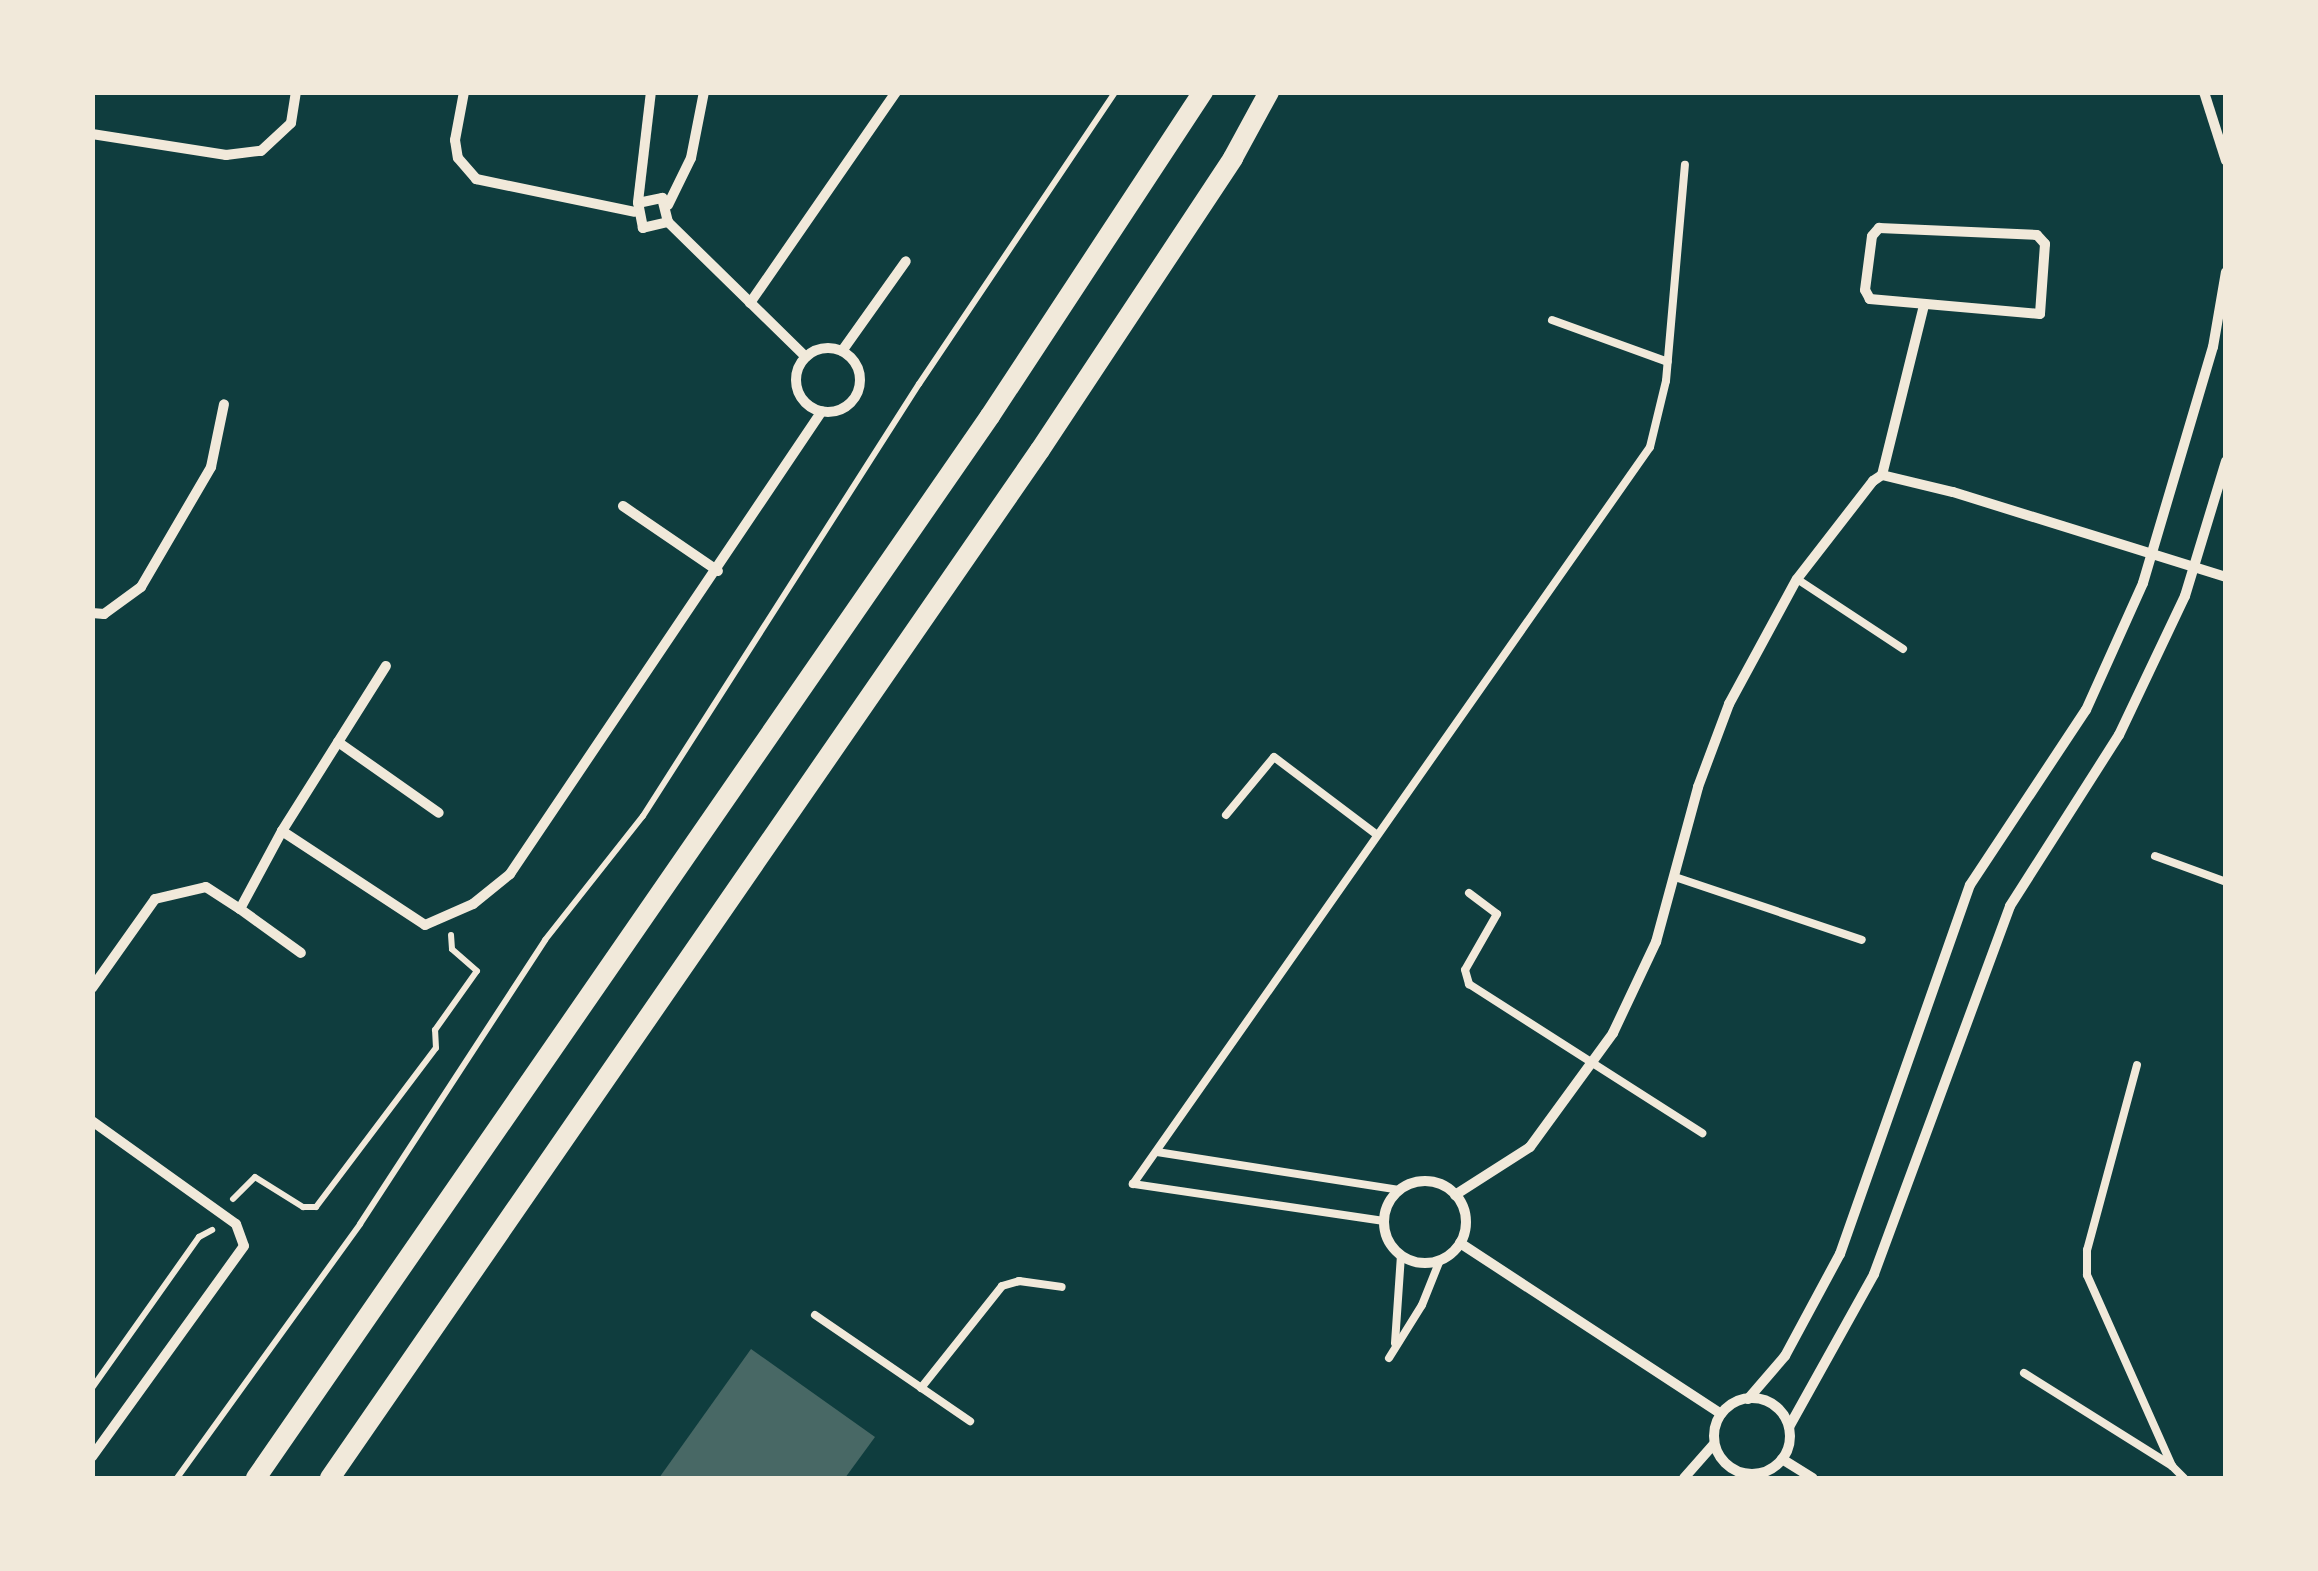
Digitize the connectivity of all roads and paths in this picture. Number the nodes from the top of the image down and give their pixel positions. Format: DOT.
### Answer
graph roads {
  1 [pos="296,92"];
  2 [pos="464,92"];
  3 [pos="896,92"];
  4 [pos="1116,92"];
  5 [pos="1203,92"];
  6 [pos="1268,92"];
  7 [pos="2204,92"];
  8 [pos="651,93"];
  9 [pos="703,96"];
  10 [pos="92,134"];
  11 [pos="2226,160"];
  12 [pos="1685,165"];
  13 [pos="668,204"];
  14 [pos="636,207"];
  15 [pos="668,222"];
  16 [pos="906,261"];
  17 [pos="2226,272"];
  18 [pos="750,304"];
  19 [pos="1924,305"];
  20 [pos="1552,320"];
  21 [pos="842,351"];
  22 [pos="806,356"];
  23 [pos="1668,362"];
  24 [pos="224,404"];
  25 [pos="822,411"];
  26 [pos="2226,461"];
  27 [pos="1882,475"];
  28 [pos="623,506"];
  29 [pos="2153,556"];
  30 [pos="2194,569"];
  31 [pos="718,571"];
  32 [pos="2226,577"];
  33 [pos="1796,579"];
  34 [pos="92,613"];
  35 [pos="1903,649"];
  36 [pos="386,666"];
  37 [pos="338,742"];
  38 [pos="439,812"];
  39 [pos="1226,816"];
  40 [pos="282,831"];
  41 [pos="1377,834"];
  42 [pos="2155,856"];
  43 [pos="1676,877"];
  44 [pos="2226,882"];
  45 [pos="1468,893"];
  46 [pos="240,909"];
  47 [pos="450,914"];
  48 [pos="1862,940"];
  49 [pos="301,953"];
  50 [pos="92,988"];
  51 [pos="1596,1062"];
  52 [pos="2137,1065"];
  53 [pos="92,1121"];
  54 [pos="1702,1133"];
  55 [pos="1157,1152"];
  56 [pos="1399,1190"];
  57 [pos="1456,1194"];
  58 [pos="222,1214"];
  59 [pos="1384,1220"];
  60 [pos="1460,1242"];
  61 [pos="1401,1255"];
  62 [pos="1440,1260"];
  63 [pos="1062,1287"];
  64 [pos="815,1315"];
  65 [pos="1395,1343"];
  66 [pos="1389,1358"];
  67 [pos="2024,1372"];
  68 [pos="92,1388"];
  69 [pos="921,1388"];
  70 [pos="1748,1398"];
  71 [pos="1721,1414"];
  72 [pos="970,1421"];
  73 [pos="1789,1427"];
  74 [pos="1714,1444"];
  75 [pos="92,1457"];
  76 [pos="1782,1459"];
  77 [pos="2172,1466"];
  78 [pos="1745,1476"];
  79 [pos="177,1478"];
  80 [pos="256,1478"];
  81 [pos="330,1478"];
  82 [pos="1684,1478"];
  83 [pos="1813,1478"];
  84 [pos="2184,1478"];
  1 -- 10 [label="street"];
  2 -- 14 [label="street"];
  3 -- 18 [label="street"];
  4 -- 79 [label="path"];
  5 -- 80 [label="main road"];
  6 -- 81 [label="main road"];
  7 -- 11 [label="street"];
  8 -- 14 [label="street"];
  9 -- 13 [label="street"];
  12 -- 23 [label="lane"];
  13 -- 14 [label="street"];
  13 -- 15 [label="street"];
  14 -- 15 [label="street"];
  15 -- 18 [label="street"];
  16 -- 21 [label="street"];
  17 -- 29 [label="street"];
  18 -- 22 [label="street"];
  19 -- 19 [label="street"];
  19 -- 27 [label="street"];
  20 -- 23 [label="lane"];
  21 -- 22 [label="street"];
  21 -- 25 [label="street"];
  22 -- 25 [label="street"];
  23 -- 41 [label="lane"];
  24 -- 34 [label="street"];
  25 -- 31 [label="street"];
  26 -- 30 [label="street"];
  27 -- 29 [label="street"];
  27 -- 33 [label="street"];
  28 -- 31 [label="street"];
  29 -- 30 [label="street"];
  29 -- 70 [label="street"];
  30 -- 32 [label="street"];
  30 -- 73 [label="street"];
  31 -- 47 [label="street"];
  33 -- 35 [label="lane"];
  33 -- 43 [label="street"];
  36 -- 37 [label="street"];
  37 -- 38 [label="street"];
  37 -- 40 [label="street"];
  39 -- 41 [label="lane"];
  40 -- 46 [label="street"];
  40 -- 47 [label="street"];
  41 -- 55 [label="lane"];
  42 -- 44 [label="lane"];
  43 -- 48 [label="lane"];
  43 -- 51 [label="street"];
  45 -- 51 [label="lane"];
  46 -- 49 [label="street"];
  46 -- 50 [label="street"];
  47 -- 58 [label="path"];
  51 -- 54 [label="lane"];
  51 -- 57 [label="street"];
  52 -- 77 [label="lane"];
  53 -- 58 [label="street"];
  55 -- 56 [label="lane"];
  55 -- 59 [label="lane"];
  56 -- 57 [label="street"];
  56 -- 59 [label="street"];
  57 -- 60 [label="street"];
  58 -- 68 [label="path"];
  58 -- 75 [label="street"];
  59 -- 61 [label="street"];
  60 -- 62 [label="street"];
  60 -- 71 [label="street"];
  61 -- 62 [label="street"];
  61 -- 65 [label="lane"];
  62 -- 65 [label="lane"];
  63 -- 69 [label="lane"];
  64 -- 69 [label="lane"];
  65 -- 66 [label="lane"];
  67 -- 77 [label="lane"];
  69 -- 72 [label="lane"];
  70 -- 71 [label="street"];
  70 -- 73 [label="street"];
  71 -- 74 [label="street"];
  73 -- 76 [label="street"];
  74 -- 78 [label="street"];
  74 -- 82 [label="street"];
  76 -- 78 [label="street"];
  76 -- 83 [label="street"];
  77 -- 84 [label="lane"];
}
